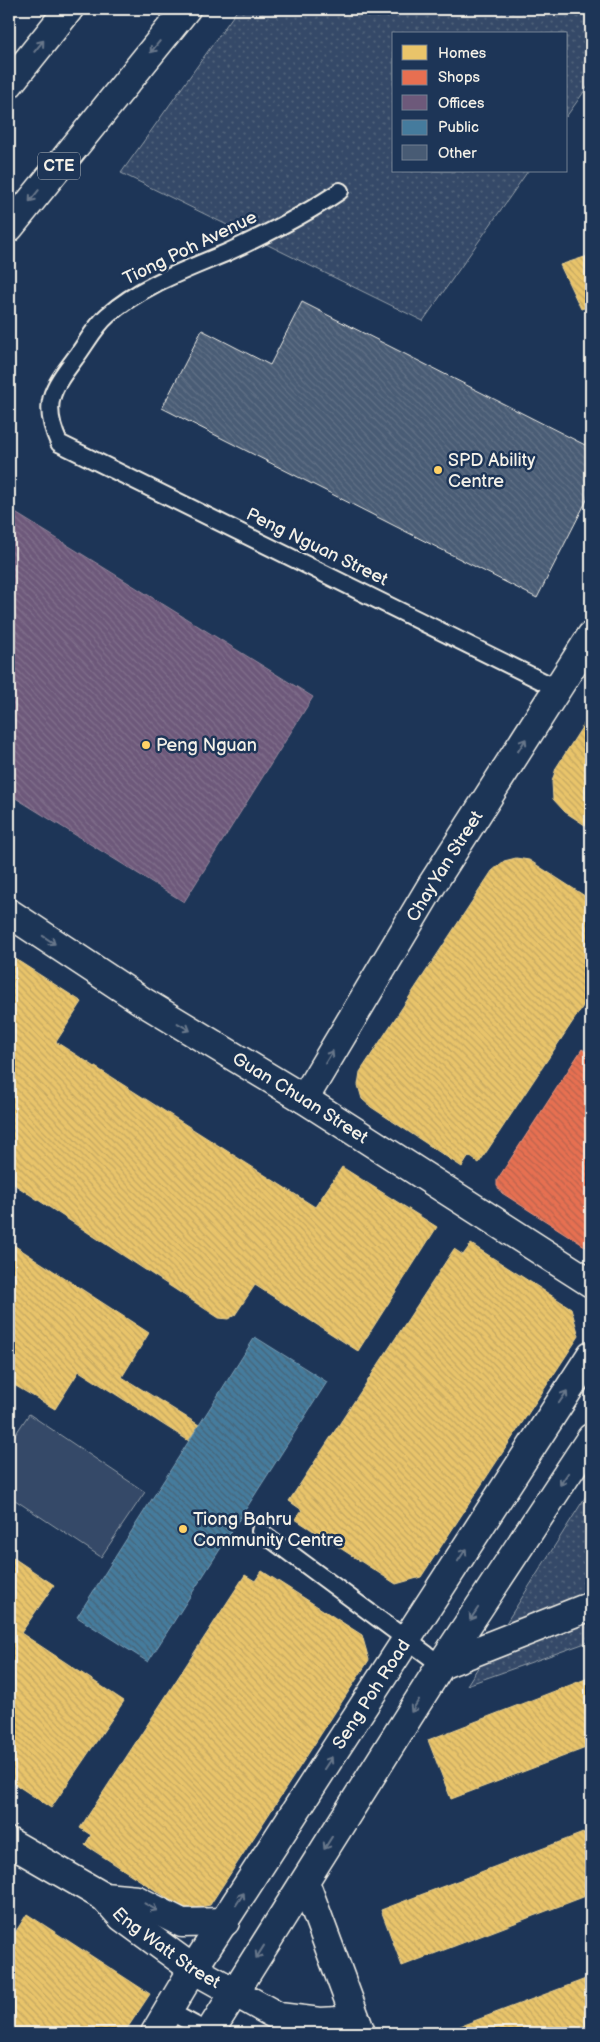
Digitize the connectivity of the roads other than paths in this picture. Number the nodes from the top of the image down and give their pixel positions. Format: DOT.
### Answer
graph roads {
  1 [pos="69,9"];
  2 [pos="186,9"];
  3 [pos="9,84"];
  4 [pos="340,191"];
  5 [pos="9,228"];
  6 [pos="59,443"];
  7 [pos="591,636"];
  8 [pos="556,688"];
  9 [pos="9,912"];
  10 [pos="304,1099"];
  11 [pos="591,1284"];
  12 [pos="591,1355"];
  13 [pos="591,1438"];
  14 [pos="260,1531"];
  15 [pos="591,1606"];
  16 [pos="407,1640"];
  17 [pos="441,1665"];
  18 [pos="9,1842"];
  19 [pos="304,1882"];
  20 [pos="104,1897"];
  21 [pos="225,1922"];
  22 [pos="193,1969"];
  23 [pos="235,1991"];
  24 [pos="162,2022"];
  25 [pos="359,2027"];
  26 [pos="209,2033"];
  3 -- 1 [label="main road, one-way"];
  2 -- 5 [label="main road, CTE, one-way"];
  4 -- 6 [label="lane, Tiong Poh Avenue"];
  6 -- 8 [label="lane, Peng Nguan Street"];
  7 -- 8 [label="main road, Chay Yan Street"];
  10 -- 8 [label="main road, Chay Yan Street, one-way"];
  9 -- 10 [label="main road, Guan Chuan Street, one-way"];
  10 -- 11 [label="main road, Guan Chuan Street"];
  16 -- 12 [label="main road, Seng Poh Road, one-way"];
  13 -- 17 [label="main road, one-way"];
  14 -- 16 [label="lane"];
  15 -- 17 [label="main road"];
  16 -- 17 [label="lane"];
  21 -- 16 [label="main road, Seng Poh Road, one-way"];
  17 -- 19 [label="main road, one-way"];
  18 -- 20 [label="main road, Eng Watt Street"];
  19 -- 23 [label="main road, one-way"];
  19 -- 25 [label="main road"];
  20 -- 21 [label="main road, Eng Watt Street, one-way"];
  20 -- 22 [label="main road, Eng Watt Street"];
  21 -- 22 [label="main road, Seng Poh Road"];
  22 -- 23 [label="main road, Eng Watt Street"];
  22 -- 24 [label="main road, Seng Poh Road"];
  23 -- 25 [label="main road, Eng Watt Street"];
  23 -- 26 [label="main road"];
  24 -- 26 [label="lane"];
}
